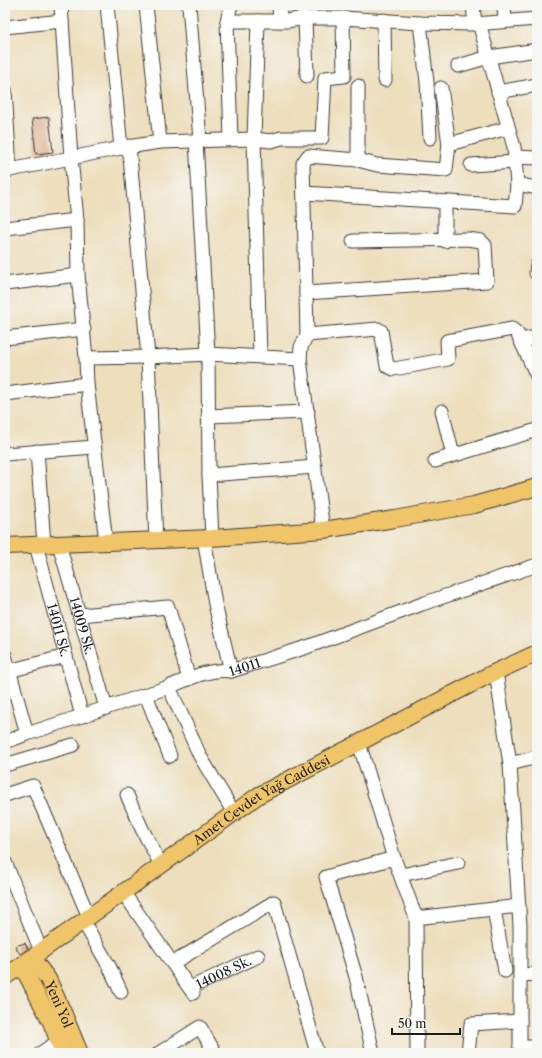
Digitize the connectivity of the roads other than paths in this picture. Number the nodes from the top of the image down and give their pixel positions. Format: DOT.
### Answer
graph roads {
  1 [pos="61,5"];
  2 [pos="107,5"];
  3 [pos="146,5"];
  4 [pos="189,5"];
  5 [pos="231,5"];
  6 [pos="279,5"];
  7 [pos="473,5"];
  8 [pos="504,5"];
  9 [pos="305,18"];
  10 [pos="344,18"];
  11 [pos="537,19"];
  12 [pos="228,20"];
  13 [pos="280,20"];
  14 [pos="384,20"];
  15 [pos="62,21"];
  16 [pos="258,21"];
  17 [pos="505,21"];
  18 [pos="420,22"];
  19 [pos="477,24"];
  20 [pos="5,27"];
  21 [pos="537,50"];
  22 [pos="488,58"];
  23 [pos="458,66"];
  24 [pos="307,76"];
  25 [pos="385,80"];
  26 [pos="537,85"];
  27 [pos="358,86"];
  28 [pos="441,88"];
  29 [pos="5,90"];
  30 [pos="498,92"];
  31 [pos="508,128"];
  32 [pos="430,138"];
  33 [pos="231,139"];
  34 [pos="254,139"];
  35 [pos="198,140"];
  36 [pos="160,142"];
  37 [pos="449,144"];
  38 [pos="125,147"];
  39 [pos="71,158"];
  40 [pos="537,158"];
  41 [pos="358,160"];
  42 [pos="515,160"];
  43 [pos="472,165"];
  44 [pos="8,171"];
  45 [pos="517,184"];
  46 [pos="537,188"];
  47 [pos="304,193"];
  48 [pos="445,202"];
  49 [pos="77,220"];
  50 [pos="5,228"];
  51 [pos="353,241"];
  52 [pos="445,241"];
  53 [pos="78,274"];
  54 [pos="5,284"];
  55 [pos="306,293"];
  56 [pos="84,329"];
  57 [pos="306,335"];
  58 [pos="537,337"];
  59 [pos="5,338"];
  60 [pos="520,340"];
  61 [pos="208,354"];
  62 [pos="148,357"];
  63 [pos="260,357"];
  64 [pos="86,358"];
  65 [pos="300,359"];
  66 [pos="537,376"];
  67 [pos="87,384"];
  68 [pos="5,394"];
  69 [pos="442,411"];
  70 [pos="308,412"];
  71 [pos="208,416"];
  72 [pos="537,430"];
  73 [pos="94,447"];
  74 [pos="38,451"];
  75 [pos="5,454"];
  76 [pos="454,455"];
  77 [pos="435,461"];
  78 [pos="315,467"];
  79 [pos="209,475"];
  80 [pos="536,490"];
  81 [pos="323,530"];
  82 [pos="208,538"];
  83 [pos="156,540"];
  84 [pos="106,542"];
  85 [pos="46,544"];
  86 [pos="5,546"];
  87 [pos="537,565"];
  88 [pos="80,615"];
  89 [pos="537,653"];
  90 [pos="5,656"];
  91 [pos="66,656"];
  92 [pos="9,671"];
  93 [pos="231,671"];
  94 [pos="496,672"];
  95 [pos="189,679"];
  96 [pos="170,687"];
  97 [pos="146,695"];
  98 [pos="106,708"];
  99 [pos="82,716"];
  100 [pos="27,734"];
  101 [pos="5,742"];
  102 [pos="359,742"];
  103 [pos="73,745"];
  104 [pos="170,756"];
  105 [pos="537,757"];
  106 [pos="5,764"];
  107 [pos="510,764"];
  108 [pos="5,795"];
  109 [pos="127,795"];
  110 [pos="234,813"];
  111 [pos="394,858"];
  112 [pos="5,862"];
  113 [pos="458,863"];
  114 [pos="161,865"];
  115 [pos="401,875"];
  116 [pos="123,892"];
  117 [pos="519,906"];
  118 [pos="494,909"];
  119 [pos="416,918"];
  120 [pos="86,919"];
  121 [pos="258,956"];
  122 [pos="32,959"];
  123 [pos="173,963"];
  124 [pos="505,972"];
  125 [pos="537,974"];
  126 [pos="520,975"];
  127 [pos="5,977"];
  128 [pos="121,992"];
  129 [pos="520,1021"];
  130 [pos="61,1047"];
  131 [pos="537,1047"];
  132 [pos="520,1050"];
  133 [pos="41,1053"];
  134 [pos="80,1053"];
  135 [pos="158,1053"];
  136 [pos="215,1053"];
  137 [pos="317,1053"];
  138 [pos="373,1053"];
  139 [pos="417,1053"];
  140 [pos="468,1053"];
  1 -- 15 [label="street"];
  2 -- 38 [label="street"];
  3 -- 36 [label="street"];
  4 -- 35 [label="street"];
  5 -- 12 [label="street"];
  6 -- 13 [label="street"];
  7 -- 19 [label="street"];
  8 -- 17 [label="street"];
  9 -- 10 [label="street"];
  9 -- 13 [label="street"];
  9 -- 24 [label="street"];
  10 -- 14 [label="street"];
  10 -- 34 [label="street"];
  11 -- 17 [label="street"];
  12 -- 16 [label="street"];
  12 -- 33 [label="street"];
  13 -- 16 [label="street"];
  14 -- 18 [label="street"];
  14 -- 25 [label="street"];
  15 -- 20 [label="street"];
  15 -- 39 [label="street"];
  16 -- 34 [label="street"];
  17 -- 19 [label="street"];
  18 -- 19 [label="street"];
  18 -- 32 [label="street"];
  19 -- 22 [label="street"];
  21 -- 22 [label="street"];
  22 -- 23 [label="street"];
  22 -- 30 [label="street"];
  26 -- 30 [label="street"];
  27 -- 41 [label="street"];
  28 -- 37 [label="street"];
  29 -- 44 [label="street"];
  30 -- 31 [label="street"];
  31 -- 37 [label="street"];
  31 -- 42 [label="street"];
  33 -- 34 [label="street"];
  33 -- 35 [label="street"];
  34 -- 63 [label="street"];
  35 -- 36 [label="street"];
  35 -- 61 [label="street"];
  36 -- 38 [label="street"];
  37 -- 41 [label="street"];
  38 -- 39 [label="street"];
  38 -- 62 [label="street"];
  39 -- 44 [label="street"];
  39 -- 49 [label="street"];
  40 -- 42 [label="street"];
  41 -- 47 [label="street"];
  42 -- 43 [label="street"];
  42 -- 45 [label="street"];
  45 -- 46 [label="street"];
  45 -- 48 [label="street"];
  47 -- 48 [label="street"];
  47 -- 55 [label="street"];
  48 -- 52 [label="street"];
  49 -- 50 [label="street"];
  49 -- 53 [label="street"];
  51 -- 52 [label="street"];
  52 -- 55 [label="street"];
  53 -- 54 [label="street"];
  53 -- 56 [label="street"];
  55 -- 57 [label="street"];
  56 -- 59 [label="street"];
  56 -- 64 [label="street"];
  57 -- 60 [label="street"];
  57 -- 65 [label="street"];
  58 -- 60 [label="street"];
  60 -- 66 [label="street"];
  61 -- 62 [label="street"];
  61 -- 63 [label="street"];
  61 -- 71 [label="street"];
  62 -- 64 [label="street"];
  62 -- 83 [label="street"];
  63 -- 65 [label="street"];
  64 -- 67 [label="street"];
  65 -- 70 [label="street"];
  67 -- 68 [label="street"];
  67 -- 73 [label="street"];
  69 -- 76 [label="street"];
  70 -- 71 [label="street"];
  70 -- 78 [label="street"];
  71 -- 79 [label="street"];
  72 -- 76 [label="street"];
  73 -- 74 [label="street"];
  73 -- 84 [label="street"];
  74 -- 75 [label="street"];
  74 -- 85 [label="street"];
  76 -- 77 [label="street"];
  78 -- 79 [label="street"];
  78 -- 81 [label="street"];
  79 -- 82 [label="street"];
  80 -- 81 [label="main road"];
  81 -- 82 [label="main road"];
  82 -- 83 [label="main road"];
  82 -- 93 [label="street"];
  83 -- 84 [label="main road"];
  84 -- 85 [label="main road"];
  85 -- 86 [label="main road"];
  85 -- 88 [label="street, 14009 Sk."];
  85 -- 91 [label="street, 14011 Sk."];
  87 -- 93 [label="street, 14011"];
  88 -- 95 [label="street"];
  88 -- 98 [label="street, 14009 Sk."];
  89 -- 94 [label="main road, Amet Cevdet Yağ Caddesi"];
  90 -- 92 [label="street"];
  91 -- 92 [label="street"];
  91 -- 99 [label="street, 14011 Sk."];
  92 -- 100 [label="street"];
  93 -- 95 [label="street, 14011"];
  94 -- 102 [label="main road, Amet Cevdet Yağ Caddesi"];
  94 -- 107 [label="street"];
  95 -- 96 [label="street, 14011"];
  96 -- 97 [label="street, 14011"];
  96 -- 110 [label="street"];
  97 -- 98 [label="street, 14011"];
  97 -- 104 [label="street"];
  98 -- 99 [label="street, 14011"];
  99 -- 100 [label="street, 14011"];
  100 -- 101 [label="street, 14011"];
  102 -- 110 [label="main road, Amet Cevdet Yağ Caddesi"];
  102 -- 111 [label="street"];
  103 -- 106 [label="street"];
  105 -- 107 [label="street"];
  107 -- 117 [label="street"];
  108 -- 120 [label="street"];
  109 -- 114 [label="street"];
  110 -- 114 [label="main road, Amet Cevdet Yağ Caddesi"];
  111 -- 115 [label="street"];
  111 -- 138 [label="street"];
  112 -- 122 [label="street"];
  113 -- 115 [label="street"];
  114 -- 116 [label="main road, Amet Cevdet Yağ Caddesi"];
  115 -- 119 [label="street"];
  116 -- 120 [label="main road, Amet Cevdet Yağ Caddesi"];
  116 -- 123 [label="street"];
  117 -- 118 [label="street"];
  117 -- 126 [label="street"];
  118 -- 119 [label="street"];
  118 -- 124 [label="street"];
  119 -- 139 [label="street"];
  120 -- 122 [label="main road, Amet Cevdet Yağ Caddesi"];
  120 -- 128 [label="street"];
  121 -- 123 [label="street, 14008 Sk."];
  122 -- 127 [label="main road, Amet Cevdet Yağ Caddesi"];
  122 -- 130 [label="main road"];
  122 -- 134 [label="main road, Yeni Yol"];
  123 -- 137 [label="street"];
  125 -- 126 [label="street"];
  126 -- 129 [label="street"];
  129 -- 132 [label="street"];
  129 -- 140 [label="street"];
  130 -- 133 [label="street"];
  131 -- 132 [label="street"];
  135 -- 136 [label="street"];
}
